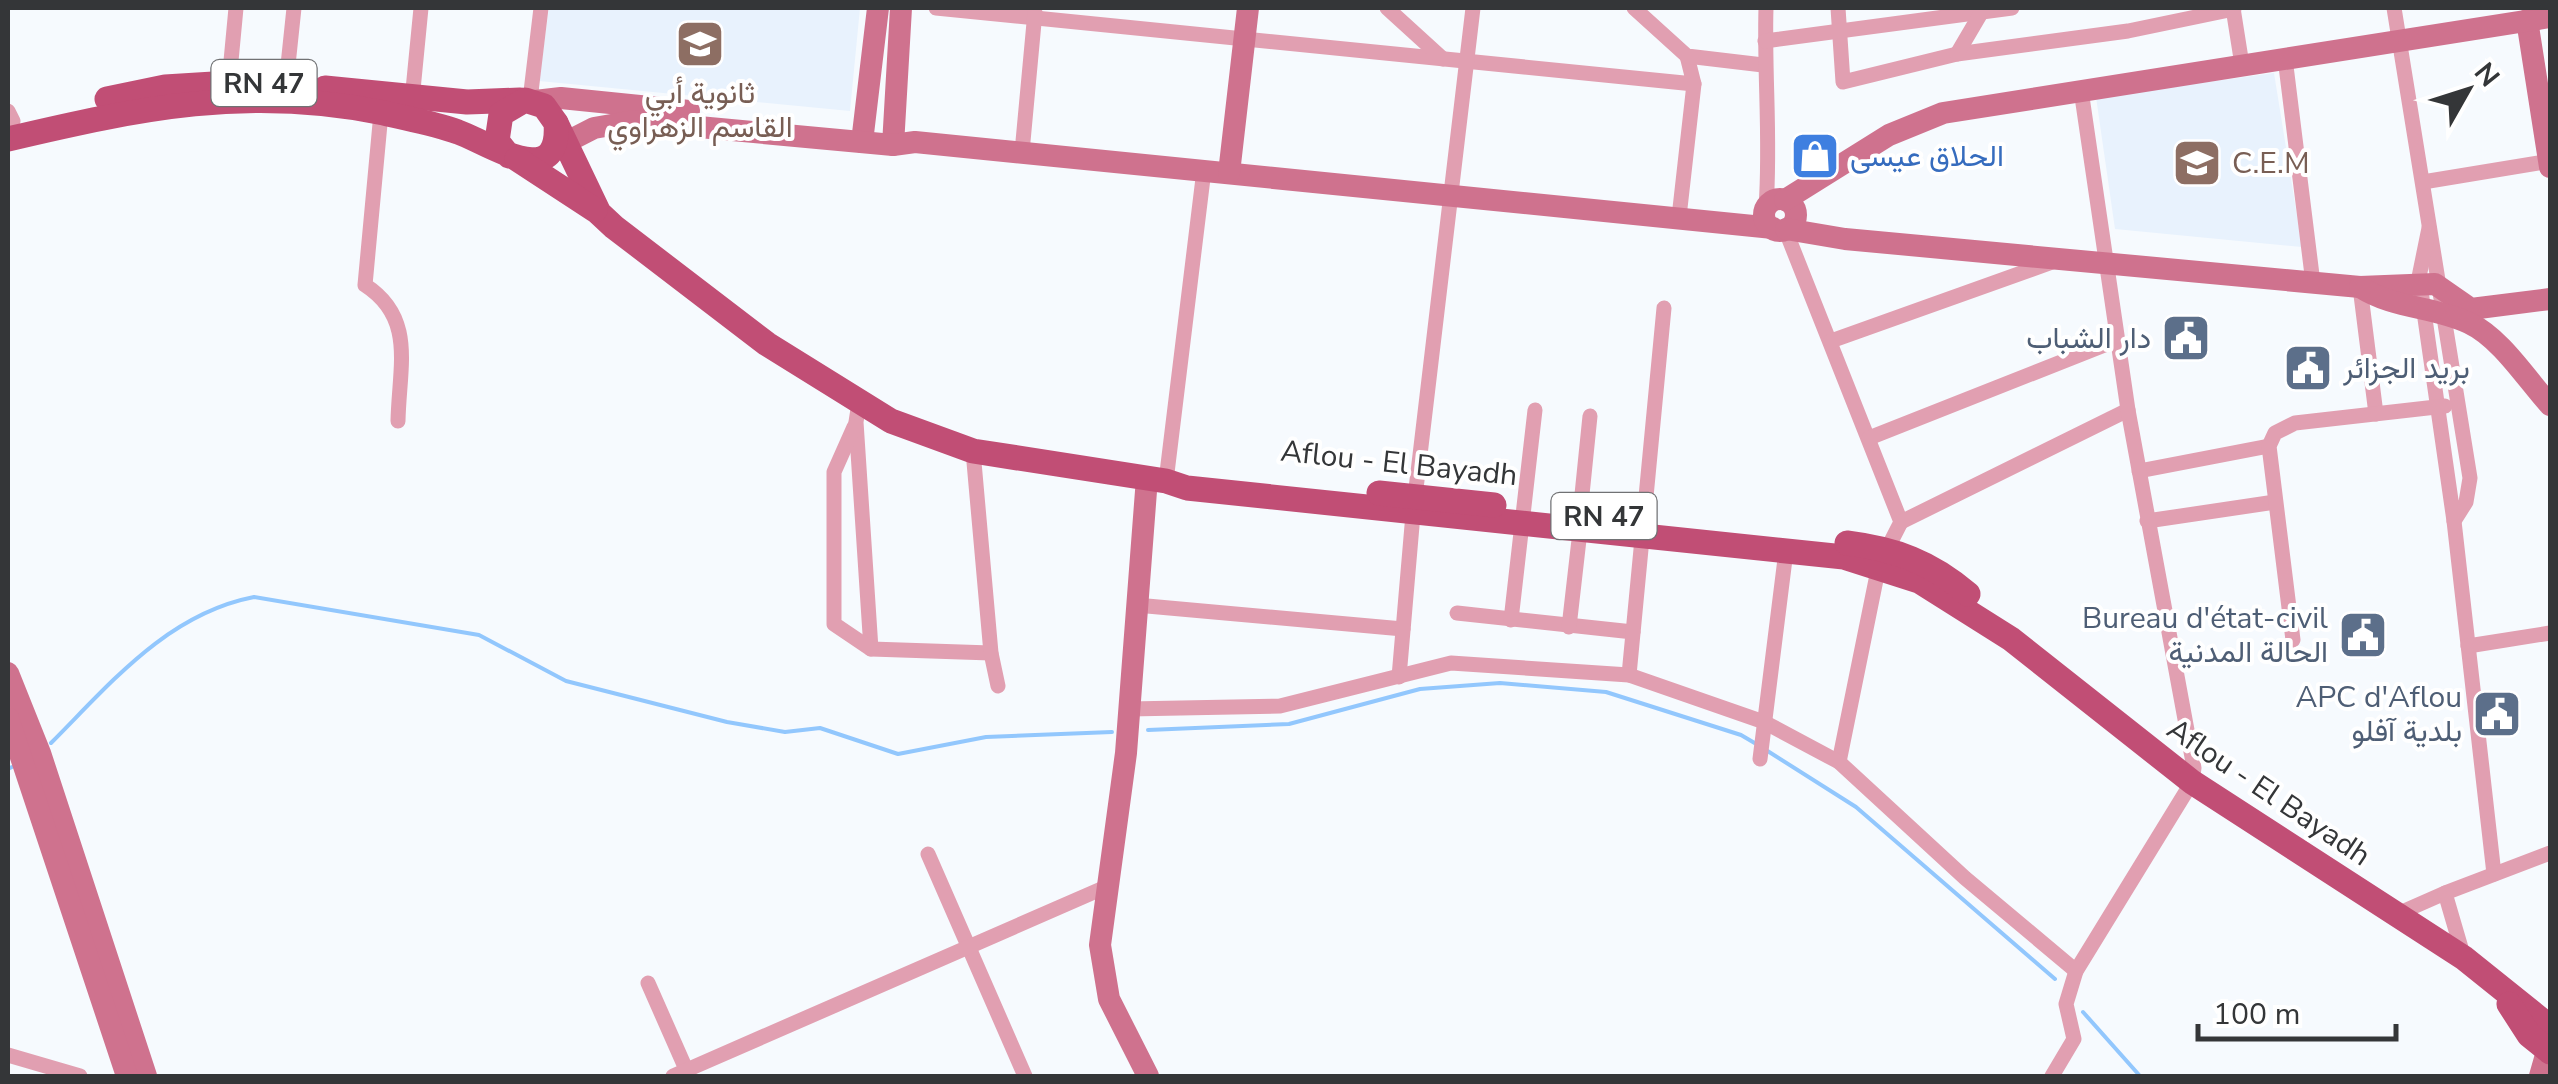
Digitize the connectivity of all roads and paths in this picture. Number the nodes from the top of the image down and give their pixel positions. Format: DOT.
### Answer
graph roads {
  1 [pos="236,8"];
  2 [pos="294,8"];
  3 [pos="422,8"];
  4 [pos="541,8"];
  5 [pos="878,8"];
  6 [pos="901,8"];
  7 [pos="936,8"];
  8 [pos="1248,8"];
  9 [pos="1387,8"];
  10 [pos="1473,8"];
  11 [pos="1634,8"];
  12 [pos="1660,8"];
  13 [pos="1766,8"];
  14 [pos="1838,8"];
  15 [pos="2012,8"];
  16 [pos="2233,8"];
  17 [pos="2394,8"];
  18 [pos="1984,10"];
  19 [pos="1035,12"];
  20 [pos="2534,15"];
  21 [pos="1648,20"];
  22 [pos="1839,31"];
  23 [pos="2398,40"];
  24 [pos="1244,41"];
  25 [pos="1765,41"];
  26 [pos="1957,54"];
  27 [pos="1687,56"];
  28 [pos="2285,58"];
  29 [pos="1443,60"];
  30 [pos="1467,64"];
  31 [pos="1764,65"];
  32 [pos="2242,65"];
  33 [pos="228,82"];
  34 [pos="286,84"];
  35 [pos="1694,84"];
  36 [pos="2081,90"];
  37 [pos="530,101"];
  38 [pos="411,108"];
  39 [pos="381,113"];
  40 [pos="9,123"];
  41 [pos="863,136"];
  42 [pos="556,139"];
  43 [pos="900,140"];
  44 [pos="1022,152"];
  45 [pos="513,158"];
  46 [pos="2550,163"];
  47 [pos="1204,170"];
  48 [pos="1229,172"];
  49 [pos="2423,182"];
  50 [pos="1453,194"];
  51 [pos="599,213"];
  52 [pos="1782,213"];
  53 [pos="1679,217"];
  54 [pos="2063,258"];
  55 [pos="2105,262"];
  56 [pos="2313,283"];
  57 [pos="2429,284"];
  58 [pos="2360,288"];
  59 [pos="2550,299"];
  60 [pos="1664,308"];
  61 [pos="2434,312"];
  62 [pos="2117,340"];
  63 [pos="1831,341"];
  64 [pos="2458,405"];
  65 [pos="2550,406"];
  66 [pos="2439,407"];
  67 [pos="1535,410"];
  68 [pos="2128,410"];
  69 [pos="858,413"];
  70 [pos="2376,414"];
  71 [pos="1590,416"];
  72 [pos="398,421"];
  73 [pos="1869,438"];
  74 [pos="2268,446"];
  75 [pos="973,450"];
  76 [pos="2139,471"];
  77 [pos="1156,479"];
  78 [pos="2275,502"];
  79 [pos="1414,506"];
  80 [pos="1522,517"];
  81 [pos="2147,520"];
  82 [pos="1580,522"];
  83 [pos="1900,522"];
  84 [pos="2454,522"];
  85 [pos="1642,529"];
  86 [pos="1786,551"];
  87 [pos="1883,557"];
  88 [pos="1136,605"];
  89 [pos="1457,613"];
  90 [pos="1511,620"];
  91 [pos="1568,627"];
  92 [pos="1403,629"];
  93 [pos="1632,632"];
  94 [pos="2550,633"];
  95 [pos="2294,640"];
  96 [pos="2468,646"];
  97 [pos="871,649"];
  98 [pos="991,653"];
  99 [pos="8,673"];
  100 [pos="1629,675"];
  101 [pos="1399,676"];
  102 [pos="998,686"];
  103 [pos="1129,709"];
  104 [pos="8,718"];
  105 [pos="1764,726"];
  106 [pos="1760,759"];
  107 [pos="1838,762"];
  108 [pos="2192,782"];
  109 [pos="2550,853"];
  110 [pos="928,854"];
  111 [pos="2494,874"];
  112 [pos="1108,886"];
  113 [pos="2446,893"];
  114 [pos="2396,914"];
  115 [pos="968,946"];
  116 [pos="2464,958"];
  117 [pos="2076,970"];
  118 [pos="648,983"];
  119 [pos="2549,1042"];
  120 [pos="8,1056"];
  121 [pos="683,1075"];
  122 [pos="80,1076"];
  123 [pos="127,1076"];
  124 [pos="146,1076"];
  125 [pos="1025,1076"];
  126 [pos="1148,1076"];
  127 [pos="2052,1076"];
  128 [pos="2540,1076"];
  1 -- 33 [label="street"];
  2 -- 34 [label="street"];
  3 -- 38 [label="street"];
  4 -- 37 [label="street"];
  5 -- 41 [label="street"];
  6 -- 43 [label="street"];
  7 -- 19 [label="street"];
  8 -- 24 [label="street"];
  9 -- 29 [label="street"];
  10 -- 30 [label="street"];
  11 -- 21 [label="street"];
  12 -- 21 [label="street"];
  13 -- 25 [label="street"];
  14 -- 22 [label="street"];
  15 -- 18 [label="street"];
  16 -- 26 [label="street"];
  16 -- 32 [label="street"];
  17 -- 23 [label="street"];
  18 -- 22 [label="street"];
  18 -- 26 [label="street"];
  19 -- 24 [label="street"];
  19 -- 44 [label="street"];
  20 -- 23 [label="street"];
  20 -- 46 [label="street"];
  21 -- 27 [label="street"];
  22 -- 25 [label="street"];
  22 -- 26 [label="street"];
  23 -- 28 [label="street"];
  23 -- 49 [label="street"];
  24 -- 29 [label="street"];
  24 -- 48 [label="street"];
  25 -- 31 [label="street"];
  27 -- 31 [label="street"];
  27 -- 35 [label="street"];
  28 -- 32 [label="street"];
  28 -- 56 [label="street"];
  29 -- 30 [label="street"];
  30 -- 35 [label="street"];
  30 -- 50 [label="street"];
  31 -- 52 [label="street"];
  32 -- 36 [label="street"];
  33 -- 34 [label="main road, RN 47"];
  33 -- 40 [label="main road, RN 47"];
  34 -- 38 [label="main road, RN 47"];
  35 -- 53 [label="street"];
  36 -- 52 [label="street"];
  36 -- 55 [label="street"];
  37 -- 38 [label="main road, RN 47"];
  37 -- 41 [label="street"];
  37 -- 42 [label="main road"];
  37 -- 45 [label="main road"];
  38 -- 39 [label="main road, RN 47"];
  38 -- 45 [label="main road, RN 47"];
  39 -- 40 [label="main road, RN 47"];
  39 -- 72 [label="street"];
  41 -- 42 [label="street"];
  41 -- 43 [label="street"];
  42 -- 45 [label="main road"];
  42 -- 51 [label="main road, Aflou - El Bayadh / RN 47"];
  43 -- 44 [label="street"];
  44 -- 47 [label="street"];
  45 -- 51 [label="main road"];
  46 -- 49 [label="street"];
  47 -- 48 [label="street"];
  47 -- 77 [label="street"];
  48 -- 50 [label="street"];
  49 -- 57 [label="street"];
  50 -- 53 [label="street"];
  50 -- 79 [label="street"];
  51 -- 69 [label="main road, Aflou - El Bayadh / RN 47"];
  52 -- 53 [label="street"];
  52 -- 54 [label="street"];
  52 -- 63 [label="street"];
  54 -- 55 [label="street"];
  54 -- 63 [label="street"];
  55 -- 56 [label="street"];
  55 -- 62 [label="street"];
  56 -- 58 [label="street"];
  57 -- 58 [label="street"];
  57 -- 59 [label="street"];
  57 -- 61 [label="street"];
  58 -- 61 [label="street"];
  58 -- 70 [label="street"];
  60 -- 85 [label="street"];
  61 -- 64 [label="street"];
  61 -- 65 [label="street"];
  61 -- 66 [label="street"];
  62 -- 68 [label="street"];
  62 -- 73 [label="street"];
  63 -- 73 [label="street"];
  64 -- 66 [label="street"];
  64 -- 84 [label="street"];
  66 -- 70 [label="street"];
  66 -- 84 [label="street"];
  67 -- 80 [label="street"];
  68 -- 76 [label="street"];
  68 -- 83 [label="street"];
  69 -- 75 [label="main road, Aflou - El Bayadh / RN 47"];
  69 -- 97 [label="street"];
  69 -- 97 [label="street"];
  70 -- 74 [label="street"];
  71 -- 82 [label="street"];
  73 -- 83 [label="street"];
  74 -- 76 [label="street"];
  74 -- 78 [label="street"];
  75 -- 77 [label="main road, Aflou - El Bayadh / RN 47"];
  75 -- 98 [label="street"];
  76 -- 81 [label="street"];
  77 -- 79 [label="main road, Aflou - El Bayadh / RN 47"];
  77 -- 88 [label="street"];
  78 -- 81 [label="street"];
  78 -- 95 [label="street"];
  79 -- 80 [label="main road, Aflou - El Bayadh / RN 47"];
  79 -- 92 [label="street"];
  80 -- 82 [label="main road, Aflou - El Bayadh / RN 47"];
  80 -- 90 [label="street"];
  81 -- 108 [label="street"];
  82 -- 85 [label="main road, Aflou - El Bayadh / RN 47"];
  82 -- 91 [label="street"];
  83 -- 87 [label="street"];
  84 -- 96 [label="street"];
  85 -- 86 [label="main road, Aflou - El Bayadh / RN 47"];
  85 -- 87 [label="main road, Aflou - El Bayadh / RN 47"];
  85 -- 93 [label="street"];
  86 -- 87 [label="main road, Aflou - El Bayadh / RN 47"];
  86 -- 105 [label="street"];
  87 -- 107 [label="street"];
  87 -- 108 [label="main road, Aflou - El Bayadh / RN 47"];
  88 -- 92 [label="street"];
  88 -- 103 [label="street"];
  89 -- 90 [label="street"];
  90 -- 91 [label="street"];
  91 -- 93 [label="street"];
  92 -- 101 [label="street"];
  93 -- 100 [label="street"];
  94 -- 96 [label="street"];
  96 -- 111 [label="street"];
  97 -- 98 [label="street"];
  98 -- 102 [label="street"];
  99 -- 124 [label="street"];
  100 -- 101 [label="street"];
  100 -- 105 [label="street"];
  101 -- 103 [label="street"];
  103 -- 112 [label="street"];
  104 -- 123 [label="street"];
  105 -- 106 [label="street"];
  105 -- 107 [label="street"];
  107 -- 117 [label="street"];
  108 -- 114 [label="main road, Aflou - El Bayadh / RN 47"];
  108 -- 117 [label="street"];
  109 -- 111 [label="street"];
  110 -- 115 [label="street"];
  111 -- 113 [label="street"];
  112 -- 115 [label="street"];
  112 -- 126 [label="street"];
  113 -- 114 [label="street"];
  113 -- 116 [label="street"];
  114 -- 116 [label="main road, Aflou - El Bayadh / RN 47"];
  115 -- 121 [label="street"];
  115 -- 125 [label="street"];
  116 -- 119 [label="main road, Aflou - El Bayadh / RN 47"];
  117 -- 127 [label="street"];
  118 -- 121 [label="street"];
  119 -- 128 [label="street"];
  120 -- 122 [label="street"];
}
